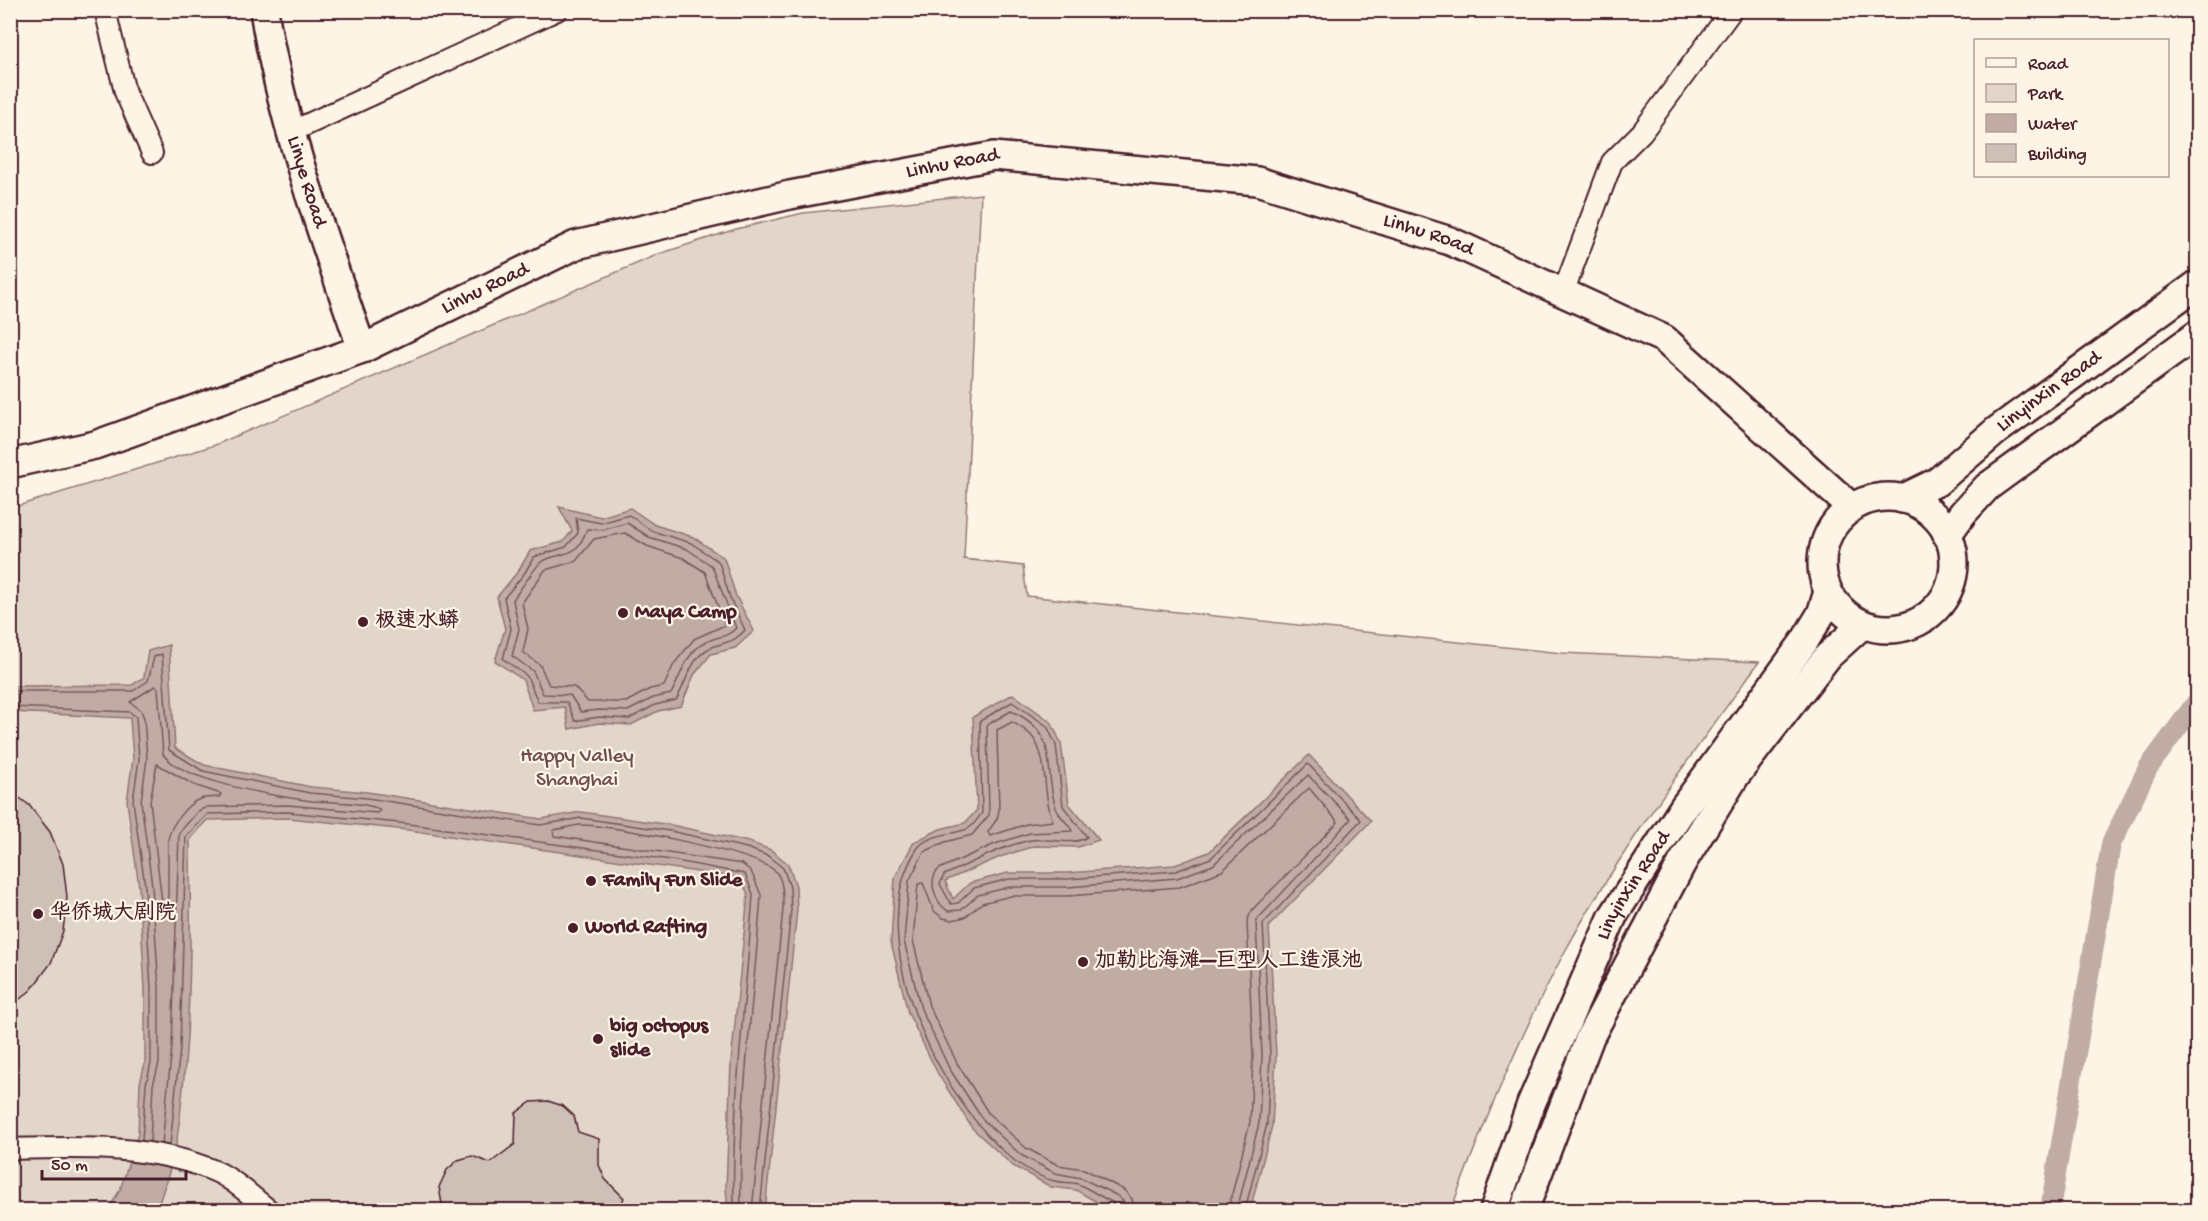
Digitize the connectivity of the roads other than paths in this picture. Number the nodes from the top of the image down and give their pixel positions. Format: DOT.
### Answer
graph roads {
  1 [pos="105,10"];
  2 [pos="264,10"];
  3 [pos="556,10"];
  4 [pos="1732,10"];
  5 [pos="293,131"];
  6 [pos="152,153"];
  7 [pos="2198,284"];
  8 [pos="1563,293"];
  9 [pos="2198,334"];
  10 [pos="362,349"];
  11 [pos="10,464"];
  12 [pos="1902,499"];
  13 [pos="1851,507"];
  14 [pos="1947,535"];
  15 [pos="1828,592"];
  16 [pos="1862,625"];
  17 [pos="10,1149"];
  18 [pos="269,1210"];
  19 [pos="1494,1210"];
  20 [pos="1524,1210"];
  1 -- 6 [label="street"];
  2 -- 5 [label="main road, Linye Road"];
  3 -- 5 [label="street"];
  4 -- 8 [label="street"];
  5 -- 10 [label="main road, Linye Road"];
  7 -- 12 [label="main road, Linyinxin Road"];
  8 -- 10 [label="main road, Linhu Road"];
  8 -- 13 [label="main road, Linhu Road"];
  9 -- 14 [label="main road, Linyinxin Road"];
  10 -- 11 [label="main road, Linhu Road"];
  12 -- 13 [label="main road, Linyinxin Road"];
  12 -- 14 [label="main road, Linyinxin Road"];
  13 -- 15 [label="main road, Linyinxin Road"];
  14 -- 16 [label="main road, Linyinxin Road"];
  15 -- 16 [label="main road, Linyinxin Road"];
  15 -- 19 [label="main road, Linyinxin Road"];
  16 -- 20 [label="main road, Linyinxin Road"];
  17 -- 18 [label="street"];
}
